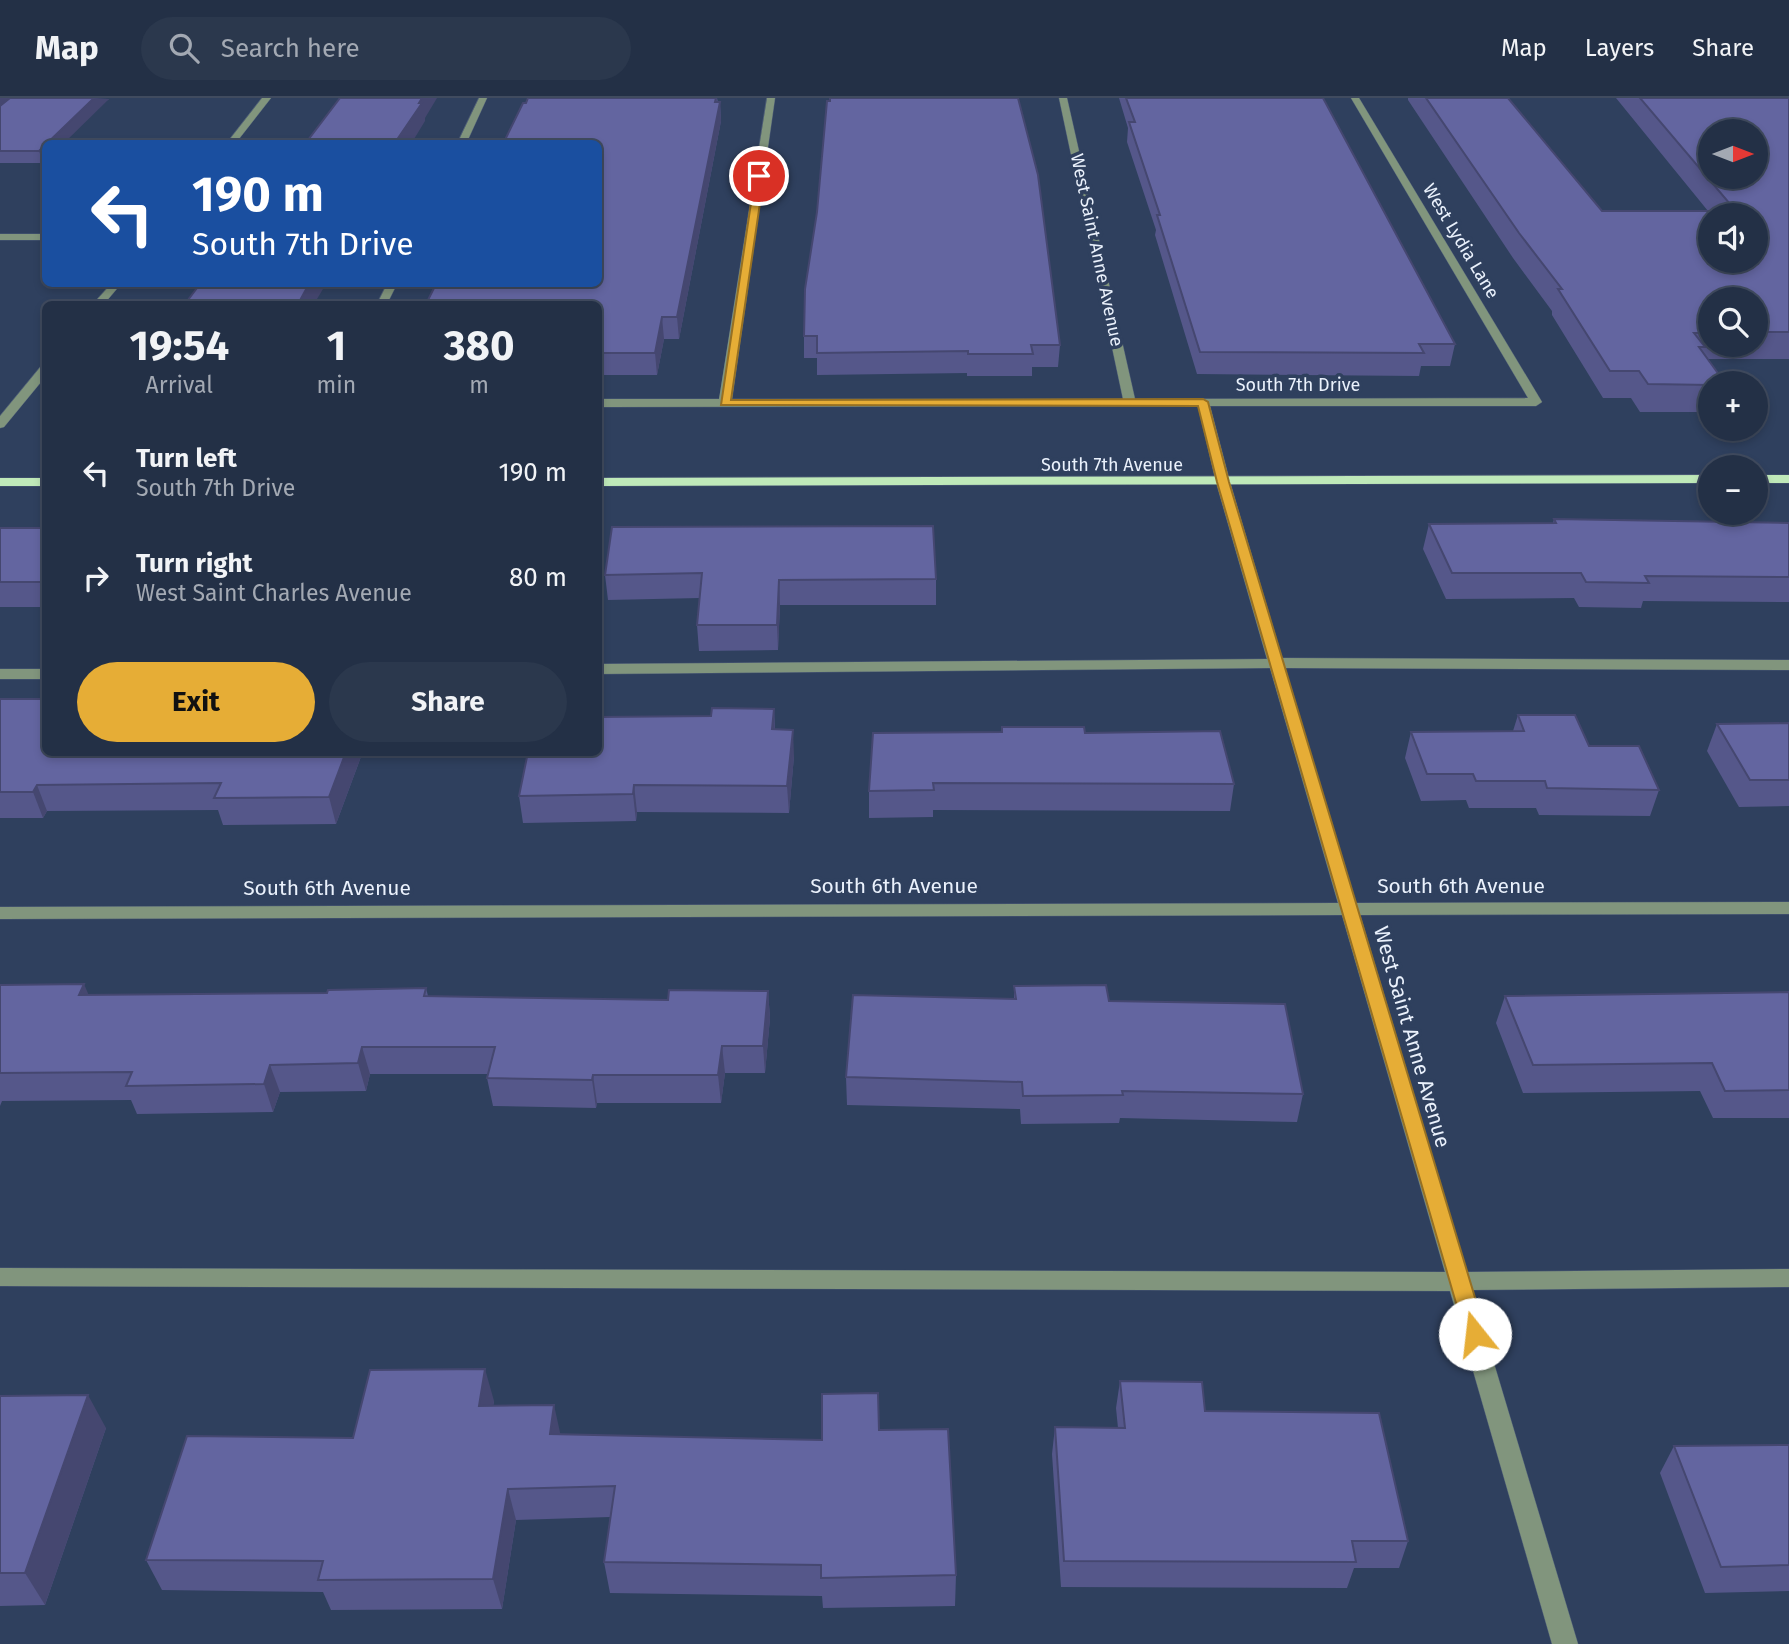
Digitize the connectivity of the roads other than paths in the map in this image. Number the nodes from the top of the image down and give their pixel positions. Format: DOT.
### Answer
graph roads {
  1 [pos="267,98"];
  2 [pos="483,98"];
  3 [pos="771,98"];
  4 [pos="1063,98"];
  5 [pos="1355,98"];
  6 [pos="233,140"];
  7 [pos="463,140"];
  8 [pos="0,237"];
  9 [pos="42,237"];
  10 [pos="113,287"];
  11 [pos="101,301"];
  12 [pos="42,374"];
  13 [pos="1203,402"];
  14 [pos="1536,402"];
  15 [pos="602,403"];
  16 [pos="725,403"];
  17 [pos="1130,403"];
  18 [pos="0,424"];
  19 [pos="1698,479"];
  20 [pos="1768,479"];
  21 [pos="1789,479"];
  22 [pos="0,482"];
  23 [pos="42,482"];
  24 [pos="602,482"];
  25 [pos="1223,482"];
  26 [pos="1277,663"];
  27 [pos="1789,665"];
  28 [pos="602,669"];
  29 [pos="0,674"];
  30 [pos="42,674"];
  31 [pos="1350,908"];
  32 [pos="1789,908"];
  33 [pos="0,913"];
  34 [pos="0,1277"];
  35 [pos="1789,1278"];
  36 [pos="1460,1282"];
  37 [pos="1565,1644"];
  1 -- 6 [label="street"];
  2 -- 7 [label="street"];
  3 -- 16 [label="street"];
  4 -- 17 [label="street, West Saint Anne Avenue"];
  5 -- 14 [label="street, West Lydia Lane"];
  8 -- 9 [label="street"];
  10 -- 11 [label="street"];
  12 -- 18 [label="street"];
  13 -- 14 [label="street, South 7th Drive"];
  13 -- 17 [label="street, South 7th Drive"];
  13 -- 25 [label="street, West Saint Anne Avenue"];
  15 -- 16 [label="street, South 7th Drive"];
  16 -- 17 [label="street, South 7th Drive"];
  19 -- 25 [label="main road, South 7th Avenue"];
  20 -- 21 [label="main road"];
  22 -- 23 [label="main road"];
  24 -- 25 [label="main road, South 7th Avenue"];
  25 -- 26 [label="street, West Saint Anne Avenue"];
  26 -- 27 [label="street"];
  26 -- 28 [label="street"];
  26 -- 31 [label="street, West Saint Anne Avenue"];
  29 -- 30 [label="street"];
  31 -- 32 [label="street, South 6th Avenue"];
  31 -- 33 [label="street, South 6th Avenue"];
  31 -- 36 [label="street, West Saint Anne Avenue"];
  34 -- 36 [label="street"];
  35 -- 36 [label="street"];
  36 -- 37 [label="street, West Saint Anne Avenue"];
}
